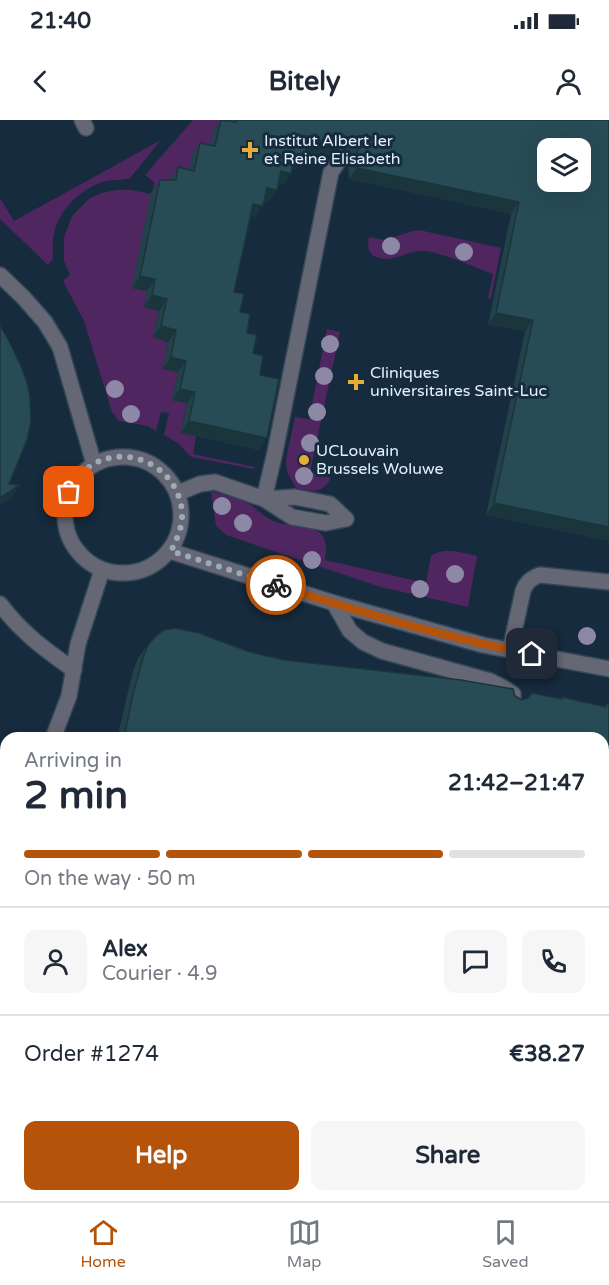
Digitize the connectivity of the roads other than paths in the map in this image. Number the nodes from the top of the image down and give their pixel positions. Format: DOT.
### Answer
graph roads {
  1 [pos="341,158"];
  2 [pos="0,275"];
  3 [pos="94,464"];
  4 [pos="178,493"];
  5 [pos="171,551"];
  6 [pos="102,570"];
  7 [pos="609,582"];
  8 [pos="334,603"];
  9 [pos="0,604"];
  10 [pos="510,650"];
  11 [pos="609,669"];
  12 [pos="74,670"];
  13 [pos="513,704"];
  14 [pos="54,732"];
  1 -- 4 [label="street"];
  2 -- 3 [label="street"];
  3 -- 4 [label="street"];
  3 -- 6 [label="street"];
  4 -- 5 [label="street"];
  5 -- 6 [label="street"];
  5 -- 8 [label="street"];
  6 -- 12 [label="street"];
  7 -- 10 [label="street"];
  8 -- 10 [label="street"];
  8 -- 13 [label="street"];
  9 -- 12 [label="street"];
  10 -- 11 [label="street"];
  12 -- 14 [label="street"];
}
